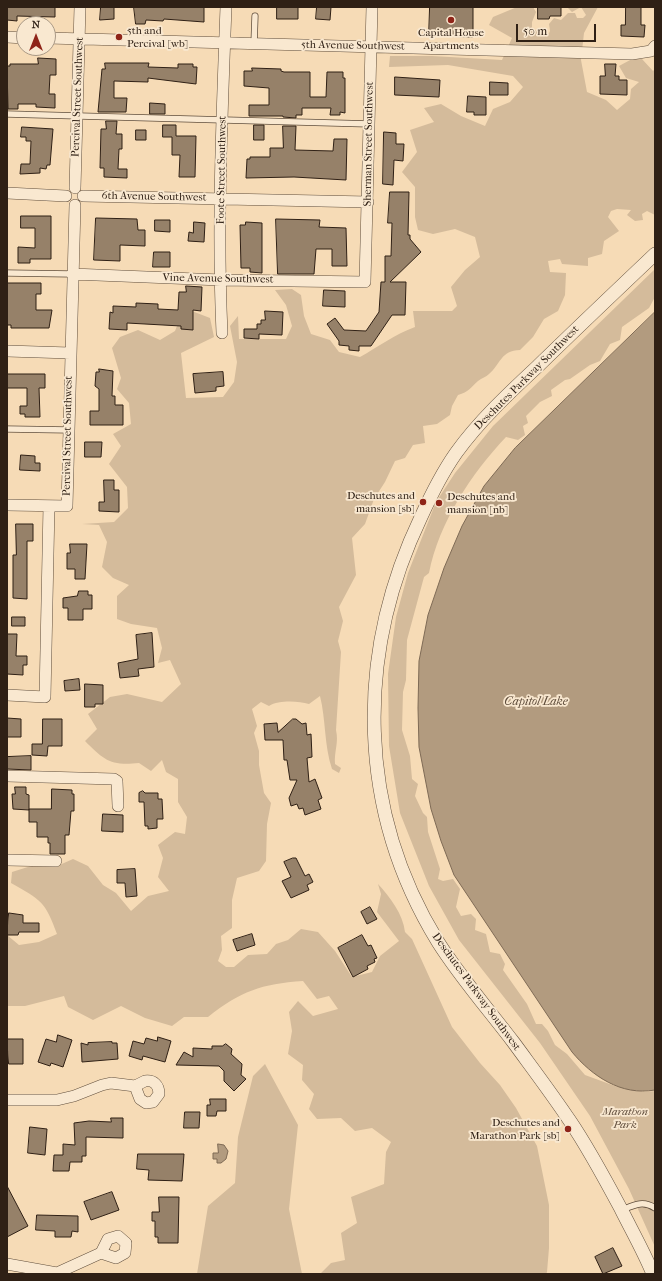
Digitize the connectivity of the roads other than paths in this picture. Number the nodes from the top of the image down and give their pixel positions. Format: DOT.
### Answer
graph roads {
  1 [pos="80,7"];
  2 [pos="226,7"];
  3 [pos="372,7"];
  4 [pos="255,16"];
  5 [pos="56,38"];
  6 [pos="79,39"];
  7 [pos="225,43"];
  8 [pos="254,44"];
  9 [pos="371,46"];
  10 [pos="655,46"];
  11 [pos="7,114"];
  12 [pos="77,116"];
  13 [pos="223,120"];
  14 [pos="370,124"];
  15 [pos="75,188"];
  16 [pos="7,193"];
  17 [pos="66,196"];
  18 [pos="83,196"];
  19 [pos="221,198"];
  20 [pos="368,202"];
  21 [pos="75,205"];
  22 [pos="655,254"];
  23 [pos="7,273"];
  24 [pos="72,274"];
  25 [pos="221,280"];
  26 [pos="365,282"];
  27 [pos="222,333"];
  28 [pos="7,351"];
  29 [pos="70,353"];
  30 [pos="7,429"];
  31 [pos="69,430"];
  32 [pos="7,505"];
  33 [pos="49,506"];
  34 [pos="7,695"];
  35 [pos="7,776"];
  36 [pos="118,806"];
  37 [pos="7,860"];
  38 [pos="56,861"];
  39 [pos="135,1086"];
  40 [pos="7,1100"];
  41 [pos="655,1208"];
  42 [pos="622,1211"];
  43 [pos="101,1253"];
  44 [pos="7,1264"];
  45 [pos="58,1273"];
  46 [pos="653,1274"];
  1 -- 6 [label="street, Percival Street Southwest"];
  2 -- 7 [label="street, Foote Street Southwest"];
  3 -- 9 [label="street, Sherman Street Southwest"];
  4 -- 8 [label="lane"];
  5 -- 6 [label="street, 5th Avenue Southwest"];
  6 -- 7 [label="street, 5th Avenue Southwest"];
  6 -- 12 [label="street, Percival Street Southwest"];
  7 -- 8 [label="street, 5th Avenue Southwest"];
  7 -- 13 [label="street, Foote Street Southwest"];
  8 -- 9 [label="street, 5th Avenue Southwest"];
  9 -- 10 [label="street, 5th Avenue Southwest"];
  9 -- 14 [label="street, Sherman Street Southwest"];
  11 -- 12 [label="lane"];
  12 -- 13 [label="lane"];
  12 -- 15 [label="street, Percival Street Southwest"];
  13 -- 14 [label="lane"];
  13 -- 19 [label="street, Foote Street Southwest"];
  14 -- 20 [label="street, Sherman Street Southwest"];
  15 -- 17 [label="street"];
  15 -- 18 [label="street"];
  16 -- 17 [label="street"];
  17 -- 21 [label="street"];
  18 -- 19 [label="street, 6th Avenue Southwest"];
  18 -- 21 [label="street"];
  19 -- 20 [label="street, 6th Avenue Southwest"];
  19 -- 25 [label="street, Foote Street Southwest"];
  20 -- 26 [label="street, Sherman Street Southwest"];
  21 -- 24 [label="street, Percival Street Southwest"];
  22 -- 42 [label="street, Deschutes Parkway Southwest"];
  23 -- 24 [label="lane"];
  24 -- 25 [label="street, Vine Avenue Southwest"];
  24 -- 29 [label="street, Percival Street Southwest"];
  25 -- 26 [label="street, Vine Avenue Southwest"];
  25 -- 27 [label="street, Foote Street Southwest"];
  28 -- 29 [label="street"];
  29 -- 31 [label="street, Percival Street Southwest"];
  30 -- 31 [label="lane"];
  31 -- 33 [label="street, Percival Street Southwest"];
  32 -- 33 [label="street"];
  33 -- 34 [label="street, Percival Street Southwest"];
  35 -- 36 [label="street"];
  37 -- 38 [label="street"];
  39 -- 40 [label="street"];
  41 -- 42 [label="lane"];
  42 -- 46 [label="street, Deschutes Parkway Southwest"];
  43 -- 45 [label="street"];
  44 -- 45 [label="street"];
}
